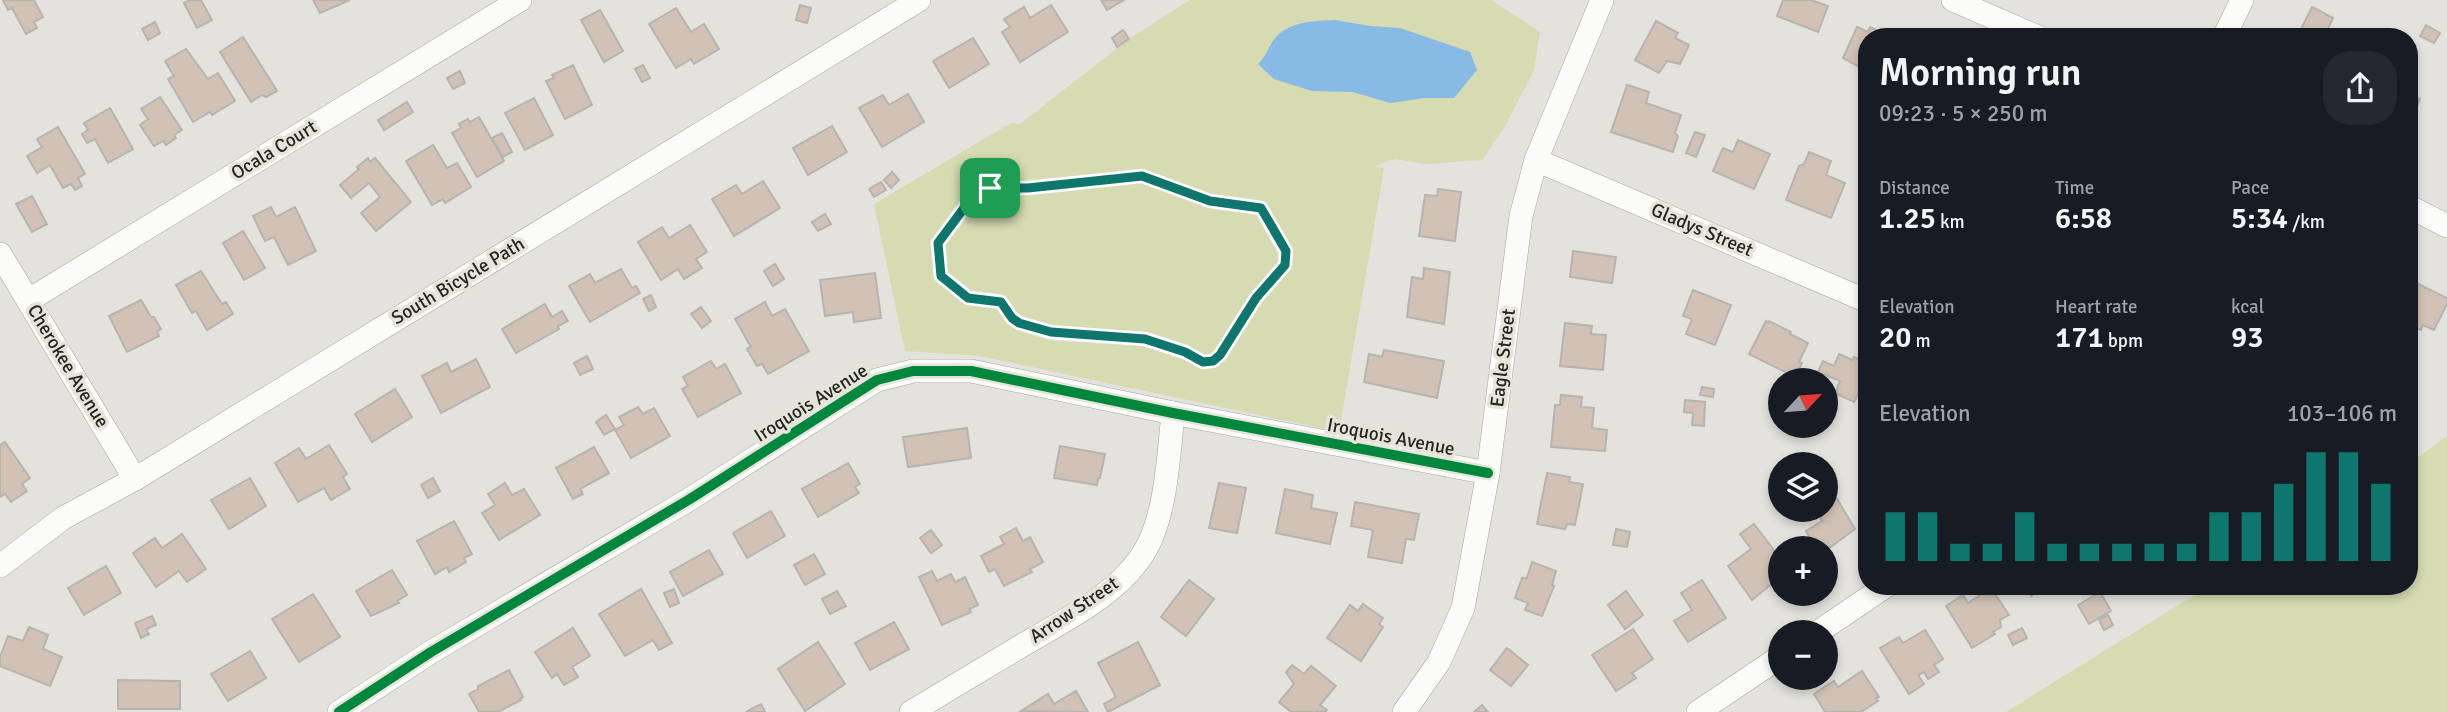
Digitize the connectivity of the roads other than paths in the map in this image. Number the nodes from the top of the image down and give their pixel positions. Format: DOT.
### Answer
graph roads {
  1 [pos="520,0"];
  2 [pos="919,0"];
  3 [pos="1602,0"];
  4 [pos="1953,0"];
  5 [pos="2242,0"];
  6 [pos="2017,28"];
  7 [pos="2228,28"];
  8 [pos="1536,160"];
  9 [pos="2418,211"];
  10 [pos="2447,226"];
  11 [pos="0,254"];
  12 [pos="1858,297"];
  13 [pos="29,300"];
  14 [pos="1172,413"];
  15 [pos="1488,473"];
  16 [pos="135,479"];
  17 [pos="0,566"];
  18 [pos="1873,595"];
  19 [pos="1836,620"];
  20 [pos="1768,665"];
  21 [pos="339,712"];
  22 [pos="911,712"];
  23 [pos="1404,712"];
  24 [pos="1698,712"];
  1 -- 13 [label="street, Ocala Court"];
  2 -- 16 [label="street, South Bicycle Path"];
  3 -- 8 [label="street, Eagle Street"];
  4 -- 6 [label="street"];
  5 -- 7 [label="street"];
  8 -- 12 [label="street, Gladys Street"];
  8 -- 15 [label="street, Eagle Street"];
  9 -- 10 [label="street"];
  11 -- 13 [label="street, Cherokee Avenue"];
  13 -- 16 [label="street, Cherokee Avenue"];
  14 -- 15 [label="street, Iroquois Avenue"];
  14 -- 21 [label="street, Iroquois Avenue"];
  14 -- 22 [label="street, Arrow Street"];
  15 -- 23 [label="street, Eagle Street"];
  16 -- 17 [label="street, South Bicycle Path"];
  18 -- 19 [label="street"];
  20 -- 24 [label="street"];
}
